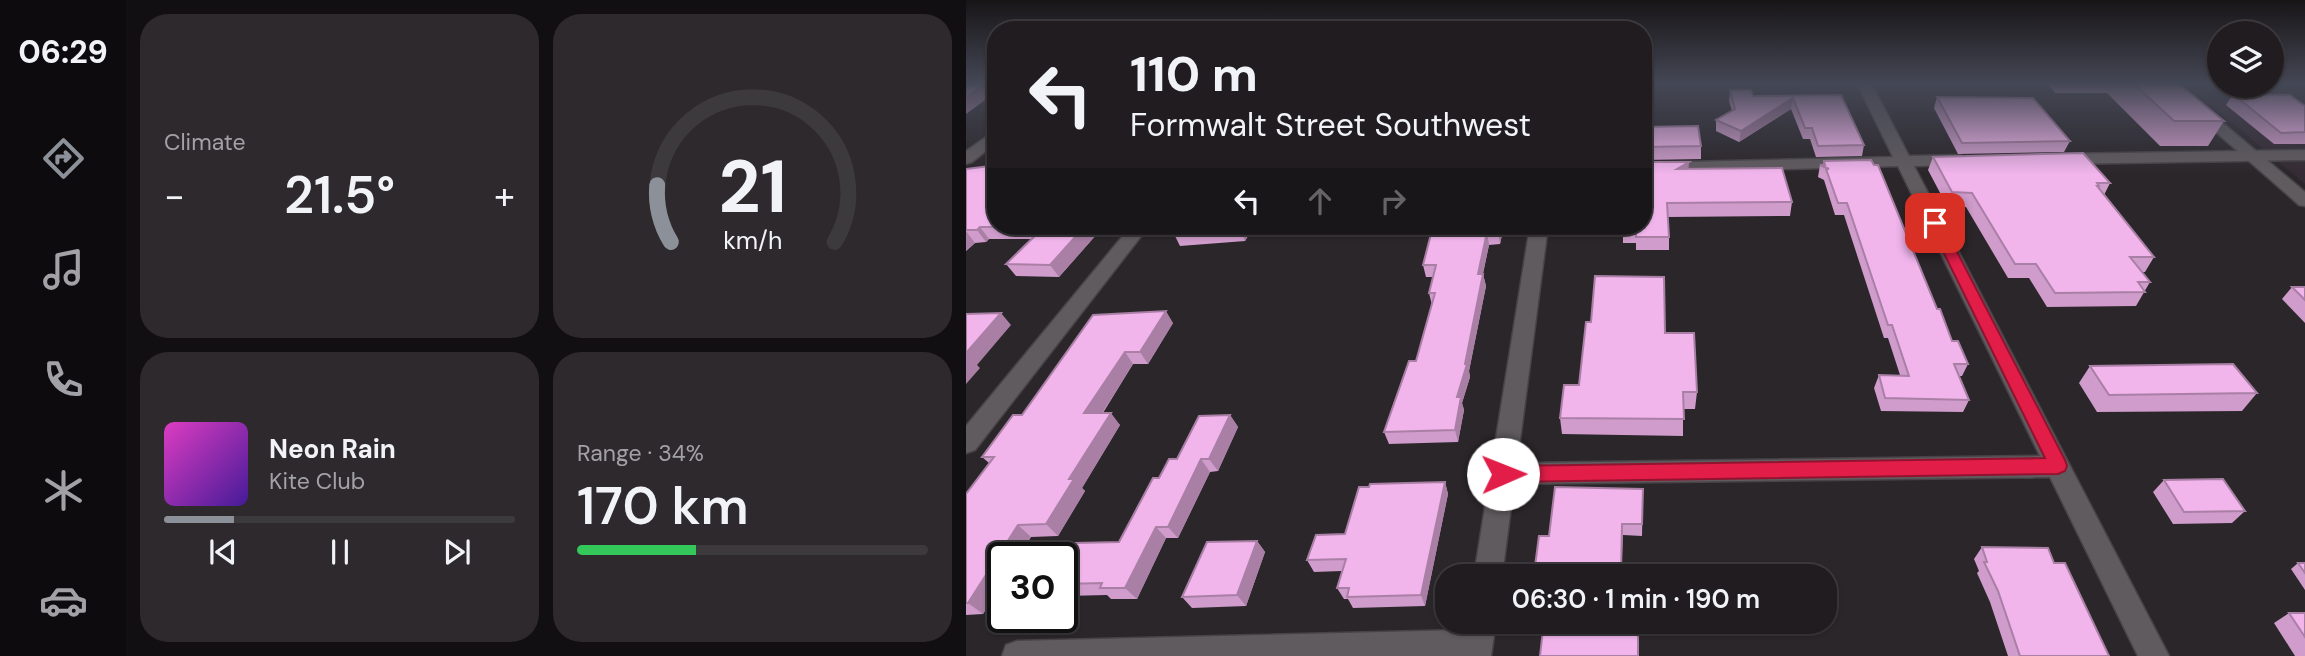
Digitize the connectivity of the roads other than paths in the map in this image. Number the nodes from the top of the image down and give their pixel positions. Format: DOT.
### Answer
graph roads {
  1 [pos="1880,114"];
  2 [pos="2203,114"];
  3 [pos="987,146"];
  4 [pos="2305,155"];
  5 [pos="2252,156"];
  6 [pos="2044,159"];
  7 [pos="1981,160"];
  8 [pos="1904,161"];
  9 [pos="970,167"];
  10 [pos="1652,168"];
  11 [pos="2305,201"];
  12 [pos="1133,235"];
  13 [pos="1538,235"];
  14 [pos="966,443"];
  15 [pos="2058,466"];
  16 [pos="1503,474"];
  17 [pos="1490,564"];
  18 [pos="1478,641"];
  19 [pos="1017,656"];
  20 [pos="2154,656"];
  1 -- 8 [label="street"];
  2 -- 5 [label="street"];
  3 -- 9 [label="street"];
  4 -- 5 [label="street"];
  5 -- 6 [label="street"];
  5 -- 11 [label="street"];
  7 -- 8 [label="street"];
  8 -- 10 [label="street"];
  8 -- 15 [label="street"];
  12 -- 14 [label="street"];
  13 -- 16 [label="street"];
  15 -- 16 [label="street"];
  15 -- 20 [label="street"];
  16 -- 17 [label="street"];
  18 -- 19 [label="street"];
}
